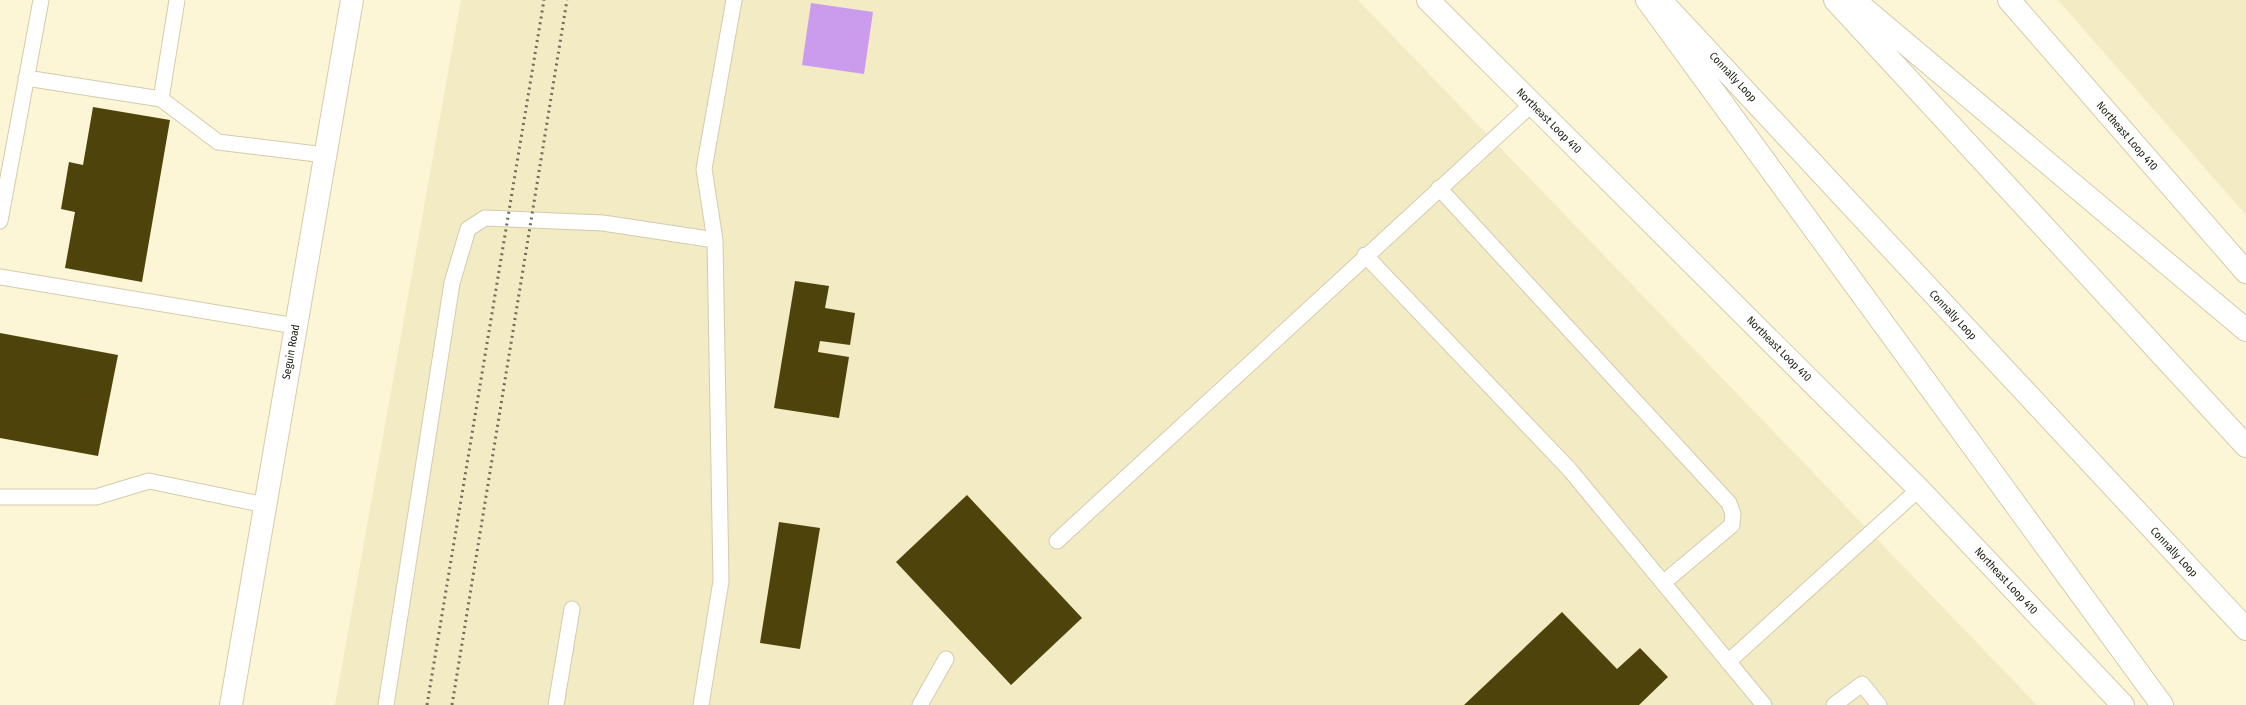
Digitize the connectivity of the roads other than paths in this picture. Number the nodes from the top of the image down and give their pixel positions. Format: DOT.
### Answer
graph roads {
  1 [pos="41,0"];
  2 [pos="177,0"];
  3 [pos="352,0"];
  4 [pos="734,0"];
  5 [pos="1428,0"];
  6 [pos="1647,0"];
  7 [pos="1661,0"];
  8 [pos="1835,0"];
  9 [pos="1854,0"];
  10 [pos="2009,0"];
  11 [pos="26,78"];
  12 [pos="161,99"];
  13 [pos="1532,104"];
  14 [pos="325,155"];
  15 [pos="1439,188"];
  16 [pos="0,221"];
  17 [pos="715,240"];
  18 [pos="1365,255"];
  19 [pos="2246,272"];
  20 [pos="0,277"];
  21 [pos="296,326"];
  22 [pos="2246,330"];
  23 [pos="2246,446"];
  24 [pos="1920,489"];
  25 [pos="0,497"];
  26 [pos="265,505"];
  27 [pos="1057,541"];
  28 [pos="1663,583"];
  29 [pos="572,609"];
  30 [pos="2246,629"];
  31 [pos="946,658"];
  32 [pos="1728,662"];
  33 [pos="231,705"];
  34 [pos="386,705"];
  35 [pos="556,705"];
  36 [pos="701,705"];
  37 [pos="920,705"];
  38 [pos="1764,705"];
  39 [pos="1834,705"];
  40 [pos="1879,705"];
  41 [pos="2123,705"];
  42 [pos="2162,705"];
  1 -- 11 [label="lane"];
  2 -- 12 [label="lane"];
  3 -- 14 [label="main road, Seguin Road"];
  4 -- 17 [label="lane"];
  5 -- 13 [label="main road, Northeast Loop 410"];
  6 -- 42 [label="main road"];
  7 -- 30 [label="main road, Connally Loop"];
  8 -- 23 [label="main road"];
  9 -- 22 [label="main road"];
  10 -- 19 [label="main road, Northeast Loop 410"];
  11 -- 12 [label="lane"];
  11 -- 16 [label="lane"];
  12 -- 14 [label="lane"];
  13 -- 15 [label="lane"];
  13 -- 24 [label="main road, Northeast Loop 410"];
  14 -- 21 [label="main road, Seguin Road"];
  15 -- 18 [label="lane"];
  15 -- 28 [label="lane"];
  17 -- 34 [label="lane"];
  17 -- 36 [label="lane"];
  18 -- 27 [label="lane"];
  18 -- 28 [label="lane"];
  20 -- 21 [label="lane"];
  21 -- 26 [label="main road, Seguin Road"];
  24 -- 32 [label="lane"];
  24 -- 41 [label="main road, Northeast Loop 410"];
  25 -- 26 [label="lane"];
  26 -- 33 [label="main road, Seguin Road"];
  28 -- 32 [label="lane"];
  29 -- 35 [label="lane"];
  31 -- 37 [label="lane"];
  32 -- 38 [label="lane"];
  39 -- 40 [label="lane"];
}
